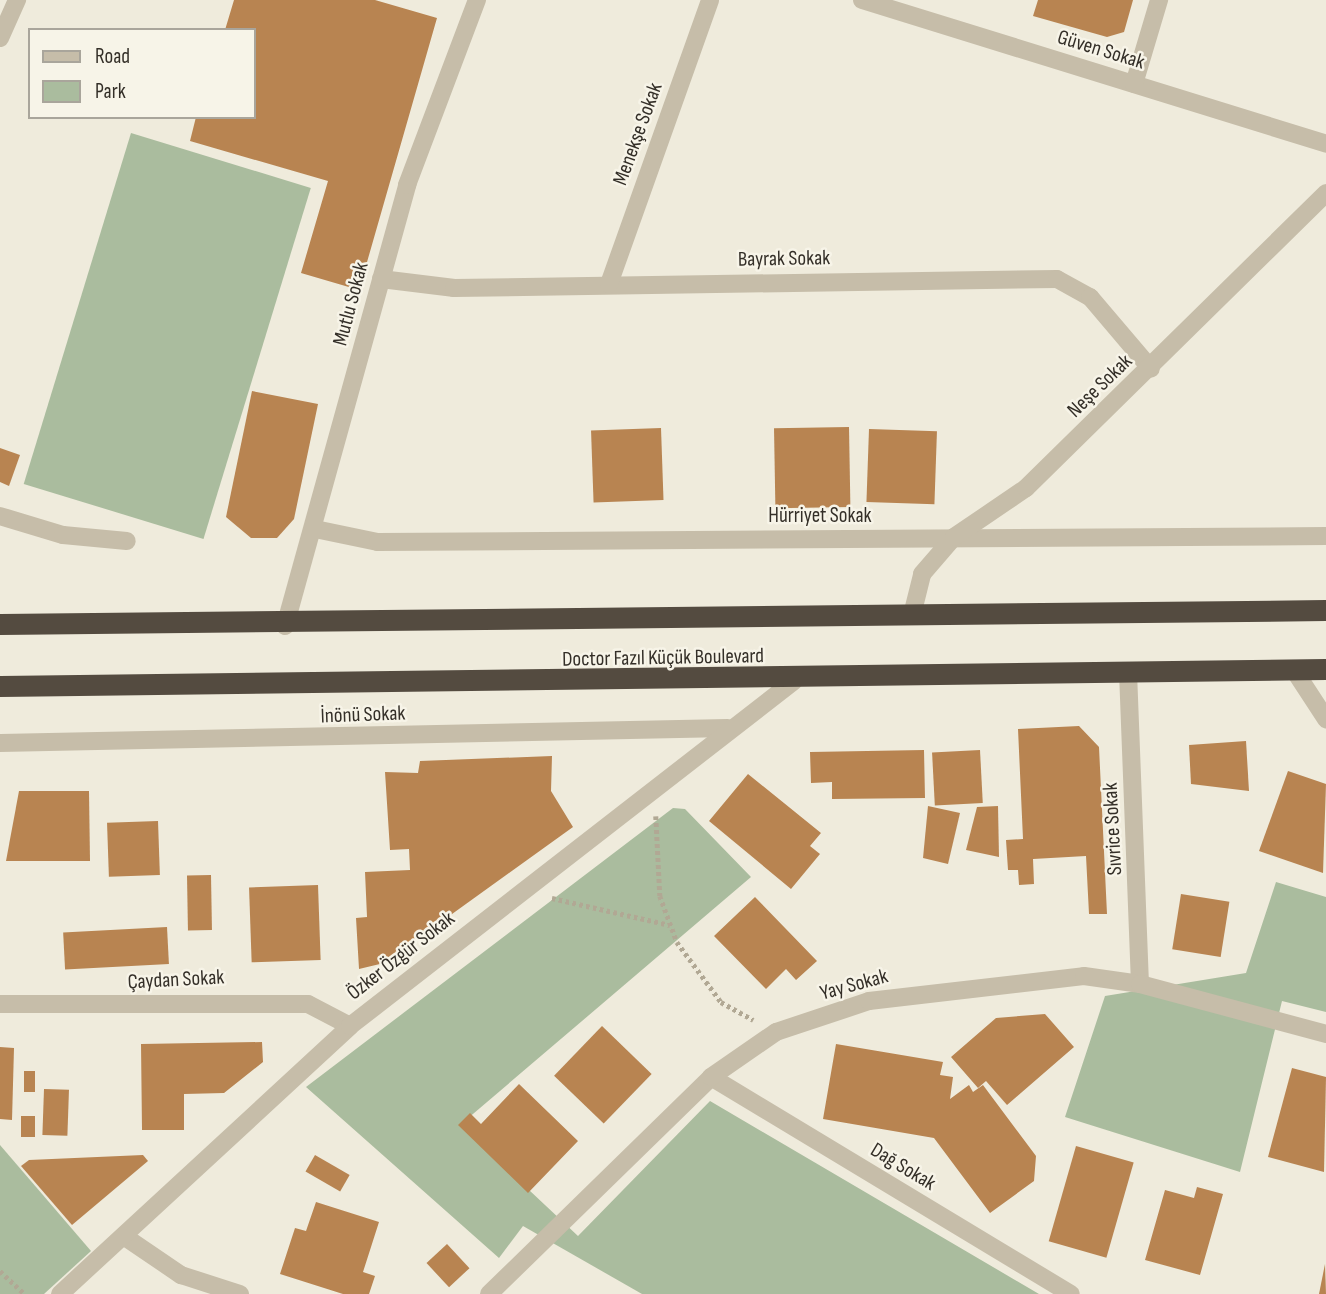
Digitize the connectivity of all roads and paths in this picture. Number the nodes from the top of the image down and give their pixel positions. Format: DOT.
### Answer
graph roads {
  1 [pos="477,0"];
  2 [pos="710,0"];
  3 [pos="862,0"];
  4 [pos="1159,0"];
  5 [pos="11,1"];
  6 [pos="0,38"];
  7 [pos="1134,84"];
  8 [pos="1326,144"];
  9 [pos="1326,193"];
  10 [pos="381,279"];
  11 [pos="609,284"];
  12 [pos="1151,369"];
  13 [pos="0,516"];
  14 [pos="315,529"];
  15 [pos="1326,536"];
  16 [pos="954,537"];
  17 [pos="127,541"];
  18 [pos="1326,610"];
  19 [pos="913,611"];
  20 [pos="0,624"];
  21 [pos="285,626"];
  22 [pos="1326,669"];
  23 [pos="1294,670"];
  24 [pos="1128,672"];
  25 [pos="794,681"];
  26 [pos="0,686"];
  27 [pos="1326,719"];
  28 [pos="728,727"];
  29 [pos="0,743"];
  30 [pos="654,786"];
  31 [pos="519,892"];
  32 [pos="671,925"];
  33 [pos="1140,984"];
  34 [pos="0,1004"];
  35 [pos="350,1026"];
  36 [pos="776,1032"];
  37 [pos="1326,1034"];
  38 [pos="711,1077"];
  39 [pos="125,1237"];
  40 [pos="0,1270"];
  41 [pos="25,1294"];
  42 [pos="60,1294"];
  43 [pos="240,1294"];
  44 [pos="489,1294"];
  45 [pos="1071,1294"];
  1 -- 10 [label="street, Mutlu Sokak"];
  2 -- 11 [label="street, Menekşe Sokak"];
  3 -- 7 [label="street, Güven Sokak"];
  4 -- 7 [label="street"];
  5 -- 6 [label="street"];
  7 -- 8 [label="street, Güven Sokak"];
  9 -- 12 [label="street, Neşe Sokak"];
  10 -- 11 [label="street, Bayrak Sokak"];
  10 -- 14 [label="street, Mutlu Sokak"];
  11 -- 12 [label="street, Bayrak Sokak"];
  12 -- 16 [label="street, Neşe Sokak"];
  13 -- 17 [label="street"];
  14 -- 16 [label="street, Hürriyet Sokak"];
  14 -- 21 [label="street, Mutlu Sokak"];
  15 -- 16 [label="street, Hürriyet Sokak"];
  16 -- 19 [label="street, Neşe Sokak"];
  18 -- 19 [label="highway, Doctor Fazıl Küçük Boulevard"];
  19 -- 21 [label="highway, Doctor Fazıl Küçük Boulevard"];
  20 -- 21 [label="highway, Doctor Fazıl Küçük Boulevard"];
  22 -- 23 [label="highway, Doctor Fazıl Küçük Boulevard"];
  23 -- 24 [label="highway, Doctor Fazıl Küçük Boulevard"];
  23 -- 27 [label="street"];
  24 -- 25 [label="highway, Doctor Fazıl Küçük Boulevard"];
  24 -- 33 [label="street, Sıvrice Sokak"];
  25 -- 26 [label="highway, Doctor Fazıl Küçük Boulevard"];
  25 -- 28 [label="street, Özker Özgür Sokak"];
  28 -- 29 [label="street, İnönü Sokak"];
  28 -- 30 [label="street, Özker Özgür Sokak"];
  30 -- 31 [label="street, Özker Özgür Sokak"];
  30 -- 32 [label="path"];
  31 -- 32 [label="path"];
  31 -- 35 [label="street, Özker Özgür Sokak"];
  32 -- 36 [label="path"];
  33 -- 36 [label="street, Yay Sokak"];
  33 -- 37 [label="street, Yay Sokak"];
  34 -- 35 [label="street, Çaydan Sokak"];
  35 -- 39 [label="street, Özker Özgür Sokak"];
  36 -- 38 [label="street, Yay Sokak"];
  38 -- 44 [label="street, Yay Sokak"];
  38 -- 45 [label="street, Dağ Sokak"];
  39 -- 42 [label="street, Özker Özgür Sokak"];
  39 -- 43 [label="street"];
  40 -- 41 [label="path"];
}
